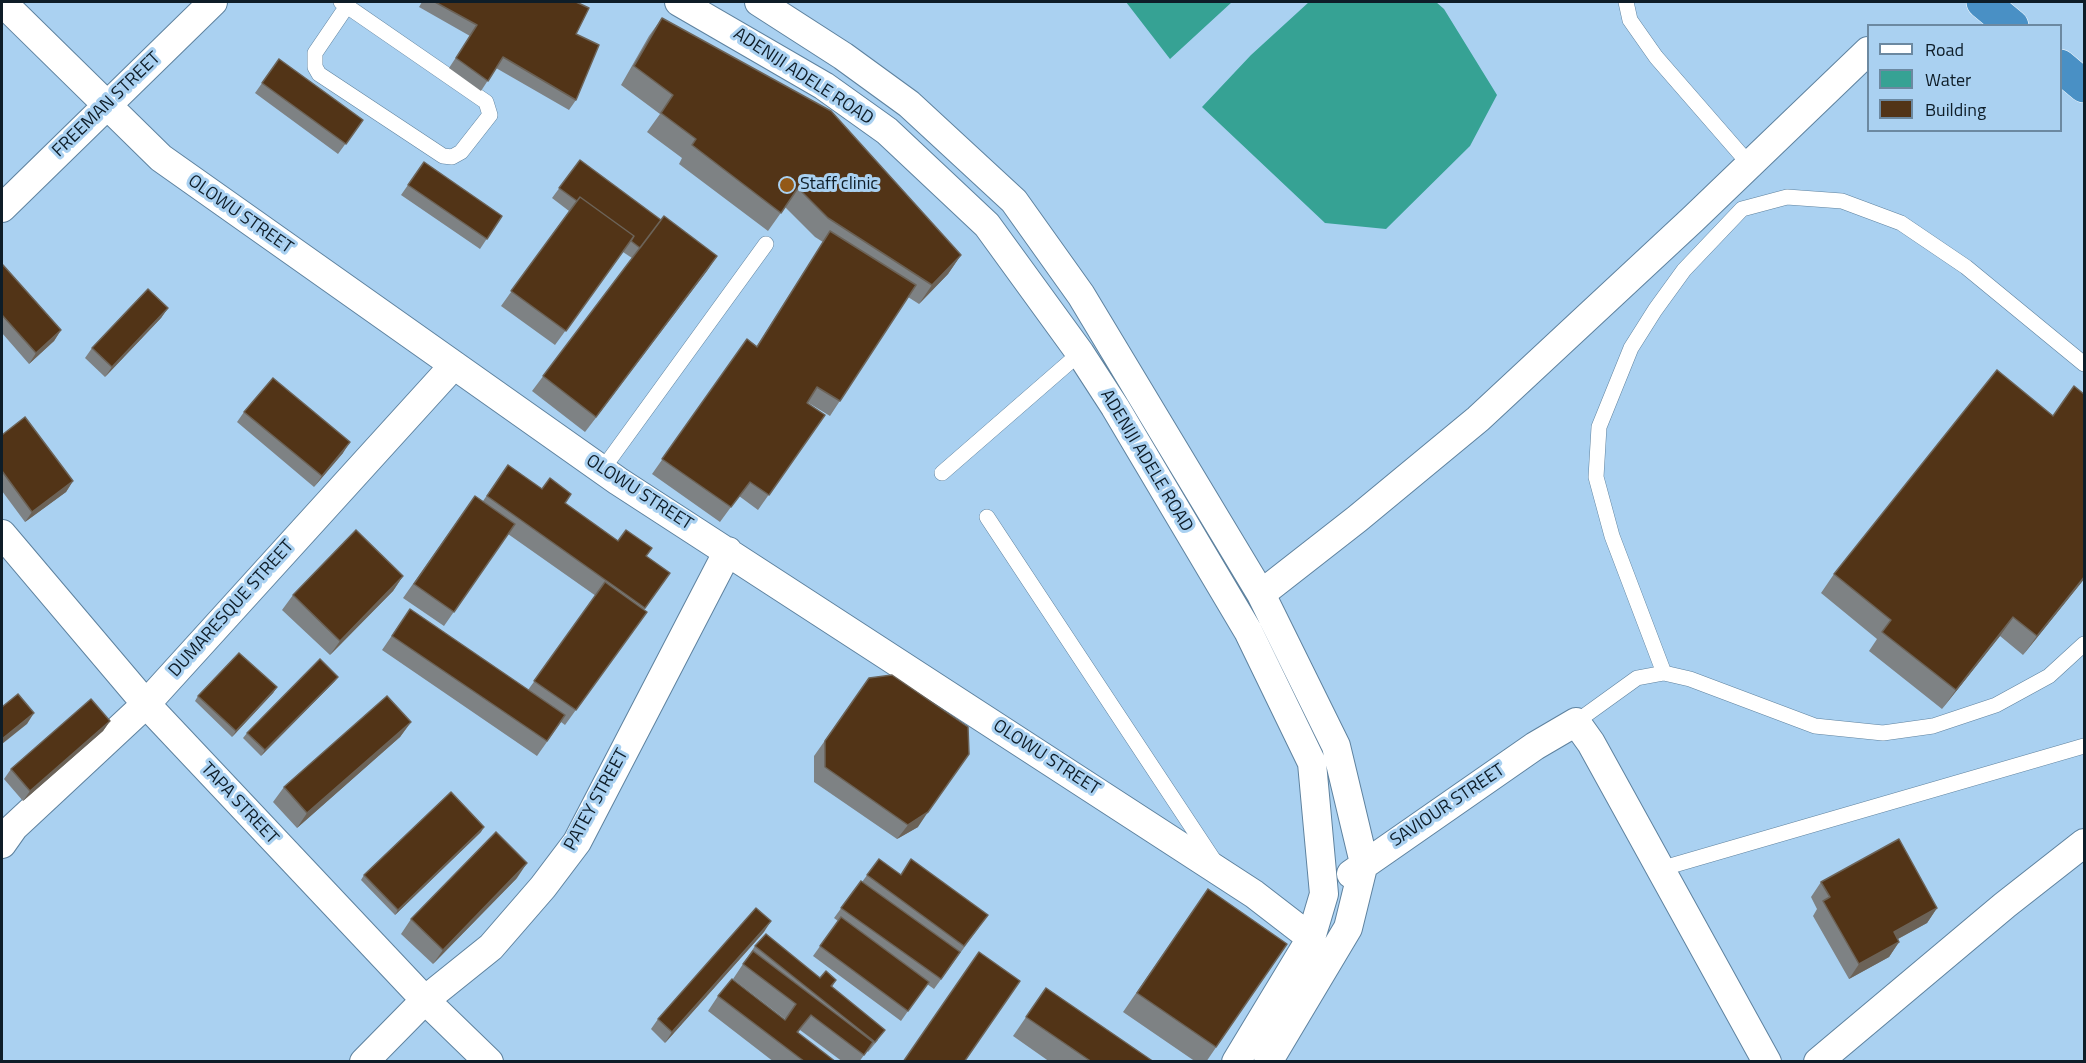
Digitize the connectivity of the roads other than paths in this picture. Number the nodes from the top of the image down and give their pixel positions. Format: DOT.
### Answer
graph roads {
  1 [pos="2,2"];
  2 [pos="213,2"];
  3 [pos="679,2"];
  4 [pos="759,2"];
  5 [pos="1626,2"];
  6 [pos="1983,2"];
  7 [pos="344,4"];
  8 [pos="2010,24"];
  9 [pos="1867,53"];
  10 [pos="2062,67"];
  11 [pos="2085,86"];
  12 [pos="106,106"];
  13 [pos="1750,165"];
  14 [pos="2,208"];
  15 [pos="766,244"];
  16 [pos="1080,353"];
  17 [pos="2085,364"];
  18 [pos="454,365"];
  19 [pos="602,470"];
  20 [pos="942,473"];
  21 [pos="987,517"];
  22 [pos="2,534"];
  23 [pos="728,551"];
  24 [pos="1261,594"];
  25 [pos="2085,644"];
  26 [pos="1664,673"];
  27 [pos="146,704"];
  28 [pos="1576,722"];
  29 [pos="2085,747"];
  30 [pos="6,828"];
  31 [pos="2085,843"];
  32 [pos="1364,863"];
  33 [pos="1660,869"];
  34 [pos="1225,877"];
  35 [pos="1324,894"];
  36 [pos="1311,938"];
  37 [pos="425,1000"];
  38 [pos="364,1062"];
  39 [pos="489,1062"];
  40 [pos="1236,1062"];
  41 [pos="1268,1062"];
  42 [pos="1767,1062"];
  43 [pos="1818,1062"];
  1 -- 12 [label="street, OLOWU STREET"];
  2 -- 12 [label="street, FREEMAN STREET"];
  3 -- 16 [label="street, ADENIJI ADELE ROAD"];
  4 -- 24 [label="street, ADENIJI ADELE ROAD"];
  5 -- 13 [label="lane"];
  6 -- 8 [label="highway"];
  7 -- 7 [label="lane"];
  9 -- 13 [label="street"];
  10 -- 11 [label="highway"];
  12 -- 14 [label="street, FREEMAN STREET"];
  12 -- 18 [label="street, OLOWU STREET"];
  13 -- 24 [label="street"];
  15 -- 19 [label="lane"];
  16 -- 20 [label="lane"];
  16 -- 35 [label="street, ADENIJI ADELE ROAD"];
  17 -- 26 [label="lane"];
  18 -- 19 [label="street, OLOWU STREET"];
  18 -- 27 [label="street, DUMARESQUE STREET"];
  19 -- 23 [label="street, OLOWU STREET"];
  21 -- 34 [label="lane"];
  22 -- 27 [label="street, TAPA STREET"];
  23 -- 34 [label="street, OLOWU STREET"];
  23 -- 37 [label="street, PATEY STREET"];
  24 -- 32 [label="street, ADENIJI ADELE ROAD"];
  25 -- 26 [label="lane"];
  26 -- 28 [label="lane"];
  27 -- 30 [label="street, DUMARESQUE STREET"];
  27 -- 37 [label="street, TAPA STREET"];
  28 -- 32 [label="street, SAVIOUR STREET"];
  28 -- 33 [label="street"];
  29 -- 33 [label="lane"];
  31 -- 43 [label="street"];
  32 -- 35 [label="street, SAVIOUR STREET"];
  32 -- 41 [label="street, ADENIJI ADELE ROAD"];
  33 -- 42 [label="street"];
  34 -- 36 [label="street, OLOWU STREET"];
  35 -- 36 [label="street, ADENIJI ADELE ROAD"];
  36 -- 40 [label="street, ADENIJI ADELE ROAD"];
  37 -- 38 [label="street, PATEY STREET"];
  37 -- 39 [label="street, TAPA STREET"];
}
